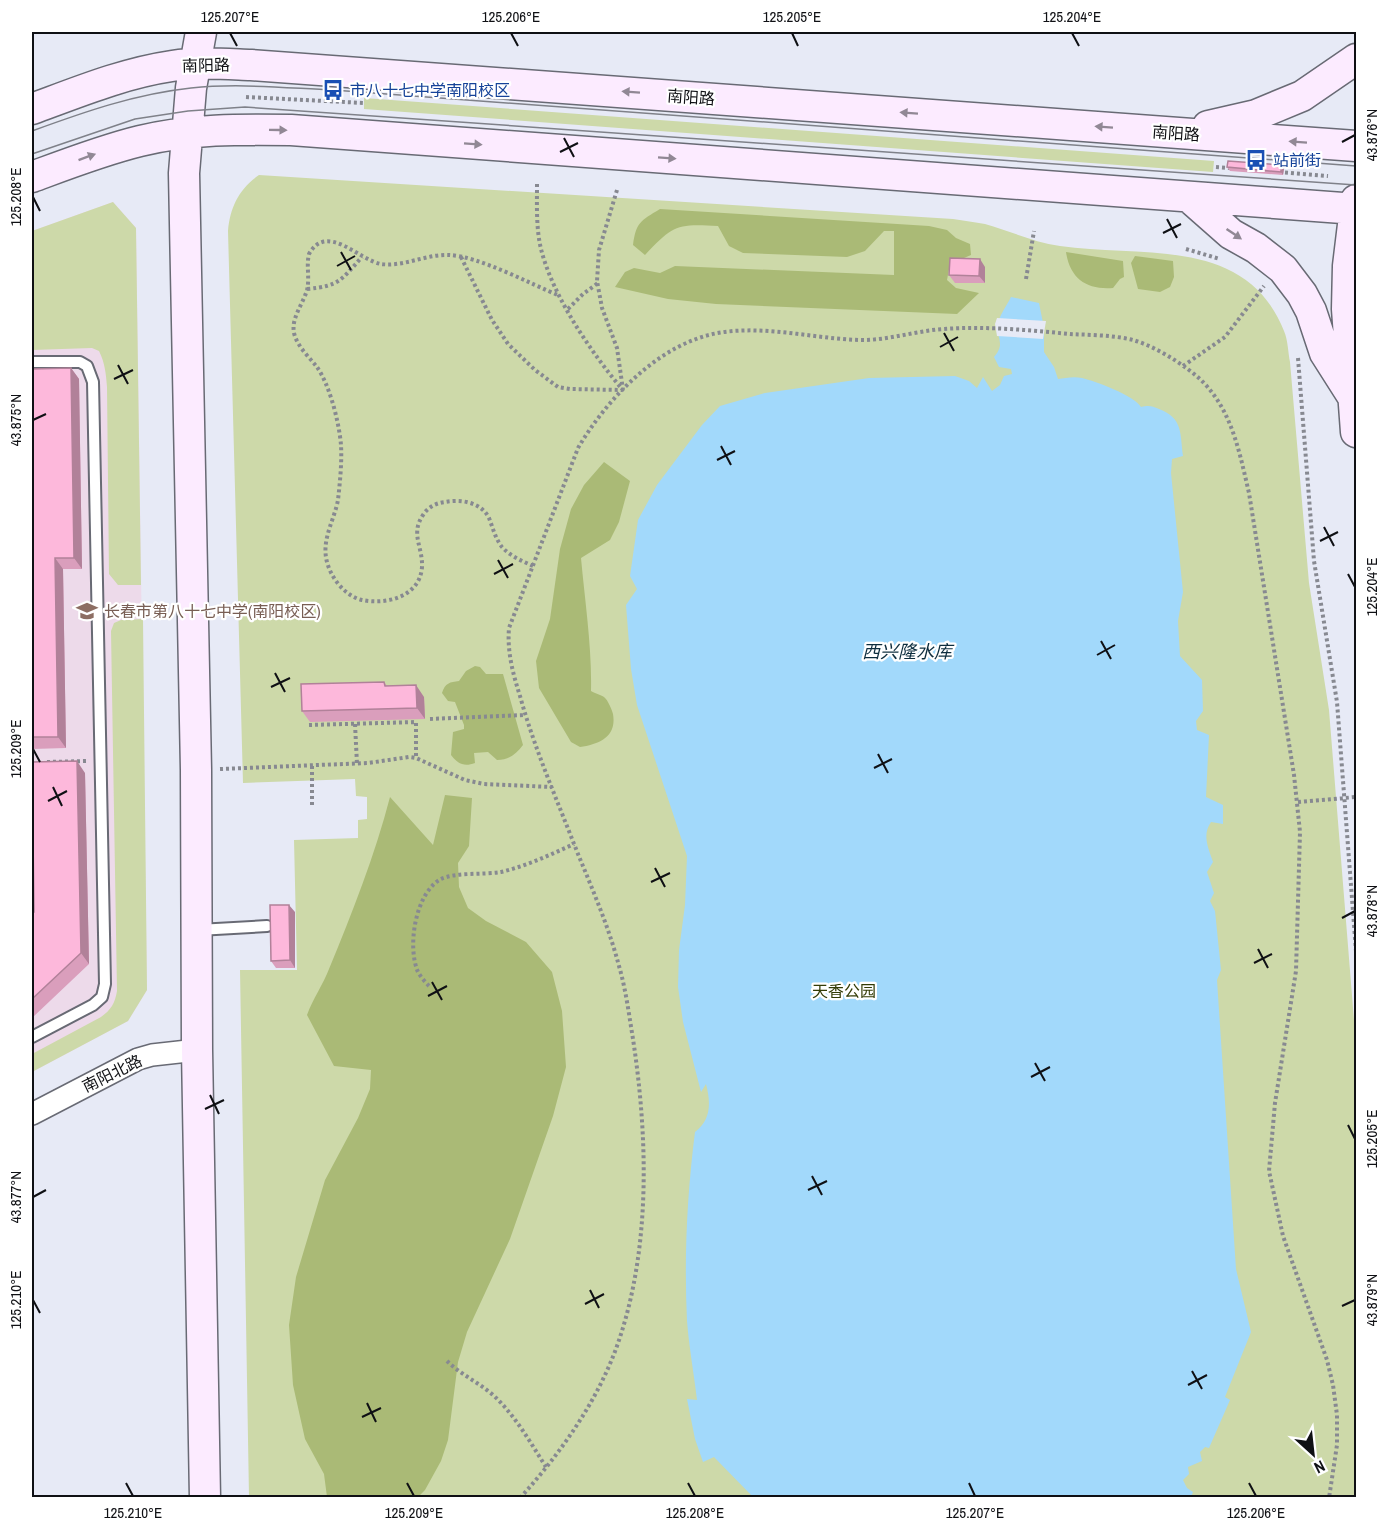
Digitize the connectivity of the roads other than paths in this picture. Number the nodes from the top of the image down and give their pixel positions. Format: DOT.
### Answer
graph roads {
  1 [pos="201,32"];
  2 [pos="1356,59"];
  3 [pos="196,64"];
  4 [pos="32,109"];
  5 [pos="1178,133"];
  6 [pos="186,134"];
  7 [pos="1356,146"];
  8 [pos="32,177"];
  9 [pos="1189,197"];
  10 [pos="1356,206"];
  11 [pos="32,362"];
  12 [pos="1353,397"];
  13 [pos="1356,432"];
  14 [pos="267,926"];
  15 [pos="197,930"];
  16 [pos="32,1037"];
  17 [pos="197,1050"];
  18 [pos="32,1114"];
  19 [pos="205,1497"];
  1 -- 3 [label="main road"];
  2 -- 5 [label="main road"];
  3 -- 4 [label="main road, 南阳路"];
  5 -- 3 [label="main road, 南阳路, one-way"];
  3 -- 6 [label="main road"];
  7 -- 5 [label="main road, 南阳路, one-way"];
  8 -- 6 [label="main road, one-way"];
  6 -- 9 [label="main road, one-way"];
  6 -- 15 [label="main road"];
  9 -- 10 [label="main road"];
  9 -- 12 [label="main road, one-way"];
  10 -- 12 [label="main road"];
  11 -- 16 [label="lane"];
  12 -- 13 [label="main road"];
  14 -- 15 [label="lane"];
  15 -- 17 [label="main road"];
  17 -- 18 [label="street, 南阳北路"];
  17 -- 19 [label="main road"];
}
